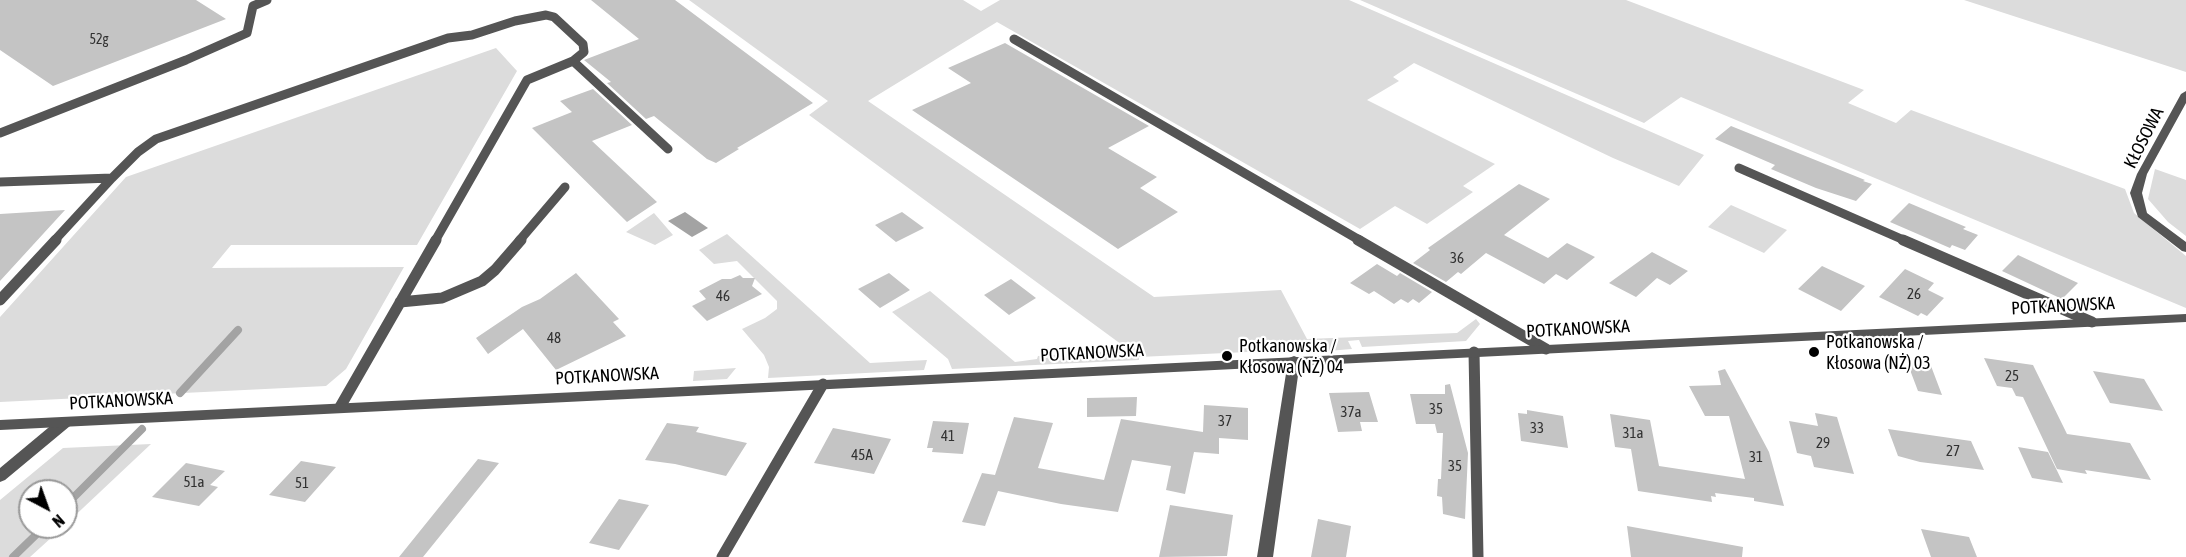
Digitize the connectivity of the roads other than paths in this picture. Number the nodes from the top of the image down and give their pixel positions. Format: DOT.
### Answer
graph roads {
  1 [pos="267,0"];
  2 [pos="1014,39"];
  3 [pos="573,61"];
  4 [pos="2186,94"];
  5 [pos="0,133"];
  6 [pos="668,149"];
  7 [pos="1739,168"];
  8 [pos="112,178"];
  9 [pos="0,182"];
  10 [pos="565,187"];
  11 [pos="2186,248"];
  12 [pos="0,300"];
  13 [pos="400,302"];
  14 [pos="2186,318"];
  15 [pos="2092,322"];
  16 [pos="1546,349"];
  17 [pos="1474,352"];
  18 [pos="1294,361"];
  19 [pos="823,384"];
  20 [pos="340,407"];
  21 [pos="65,422"];
  22 [pos="0,426"];
  23 [pos="0,476"];
  24 [pos="722,557"];
  25 [pos="1265,557"];
  26 [pos="1478,557"];
  1 -- 5 [label="lane"];
  2 -- 16 [label="lane"];
  3 -- 6 [label="lane"];
  3 -- 8 [label="lane"];
  3 -- 13 [label="lane"];
  4 -- 11 [label="street, KŁOSOWA"];
  7 -- 15 [label="lane"];
  8 -- 9 [label="lane"];
  8 -- 12 [label="lane"];
  10 -- 13 [label="lane"];
  13 -- 20 [label="lane"];
  14 -- 15 [label="street, POTKANOWSKA"];
  15 -- 16 [label="street, POTKANOWSKA"];
  16 -- 17 [label="street, POTKANOWSKA"];
  17 -- 18 [label="street, POTKANOWSKA"];
  17 -- 26 [label="lane"];
  18 -- 19 [label="street, POTKANOWSKA"];
  18 -- 25 [label="street"];
  19 -- 20 [label="street, POTKANOWSKA"];
  19 -- 24 [label="lane"];
  20 -- 21 [label="street, POTKANOWSKA"];
  21 -- 22 [label="street, POTKANOWSKA"];
  21 -- 23 [label="street"];
}
